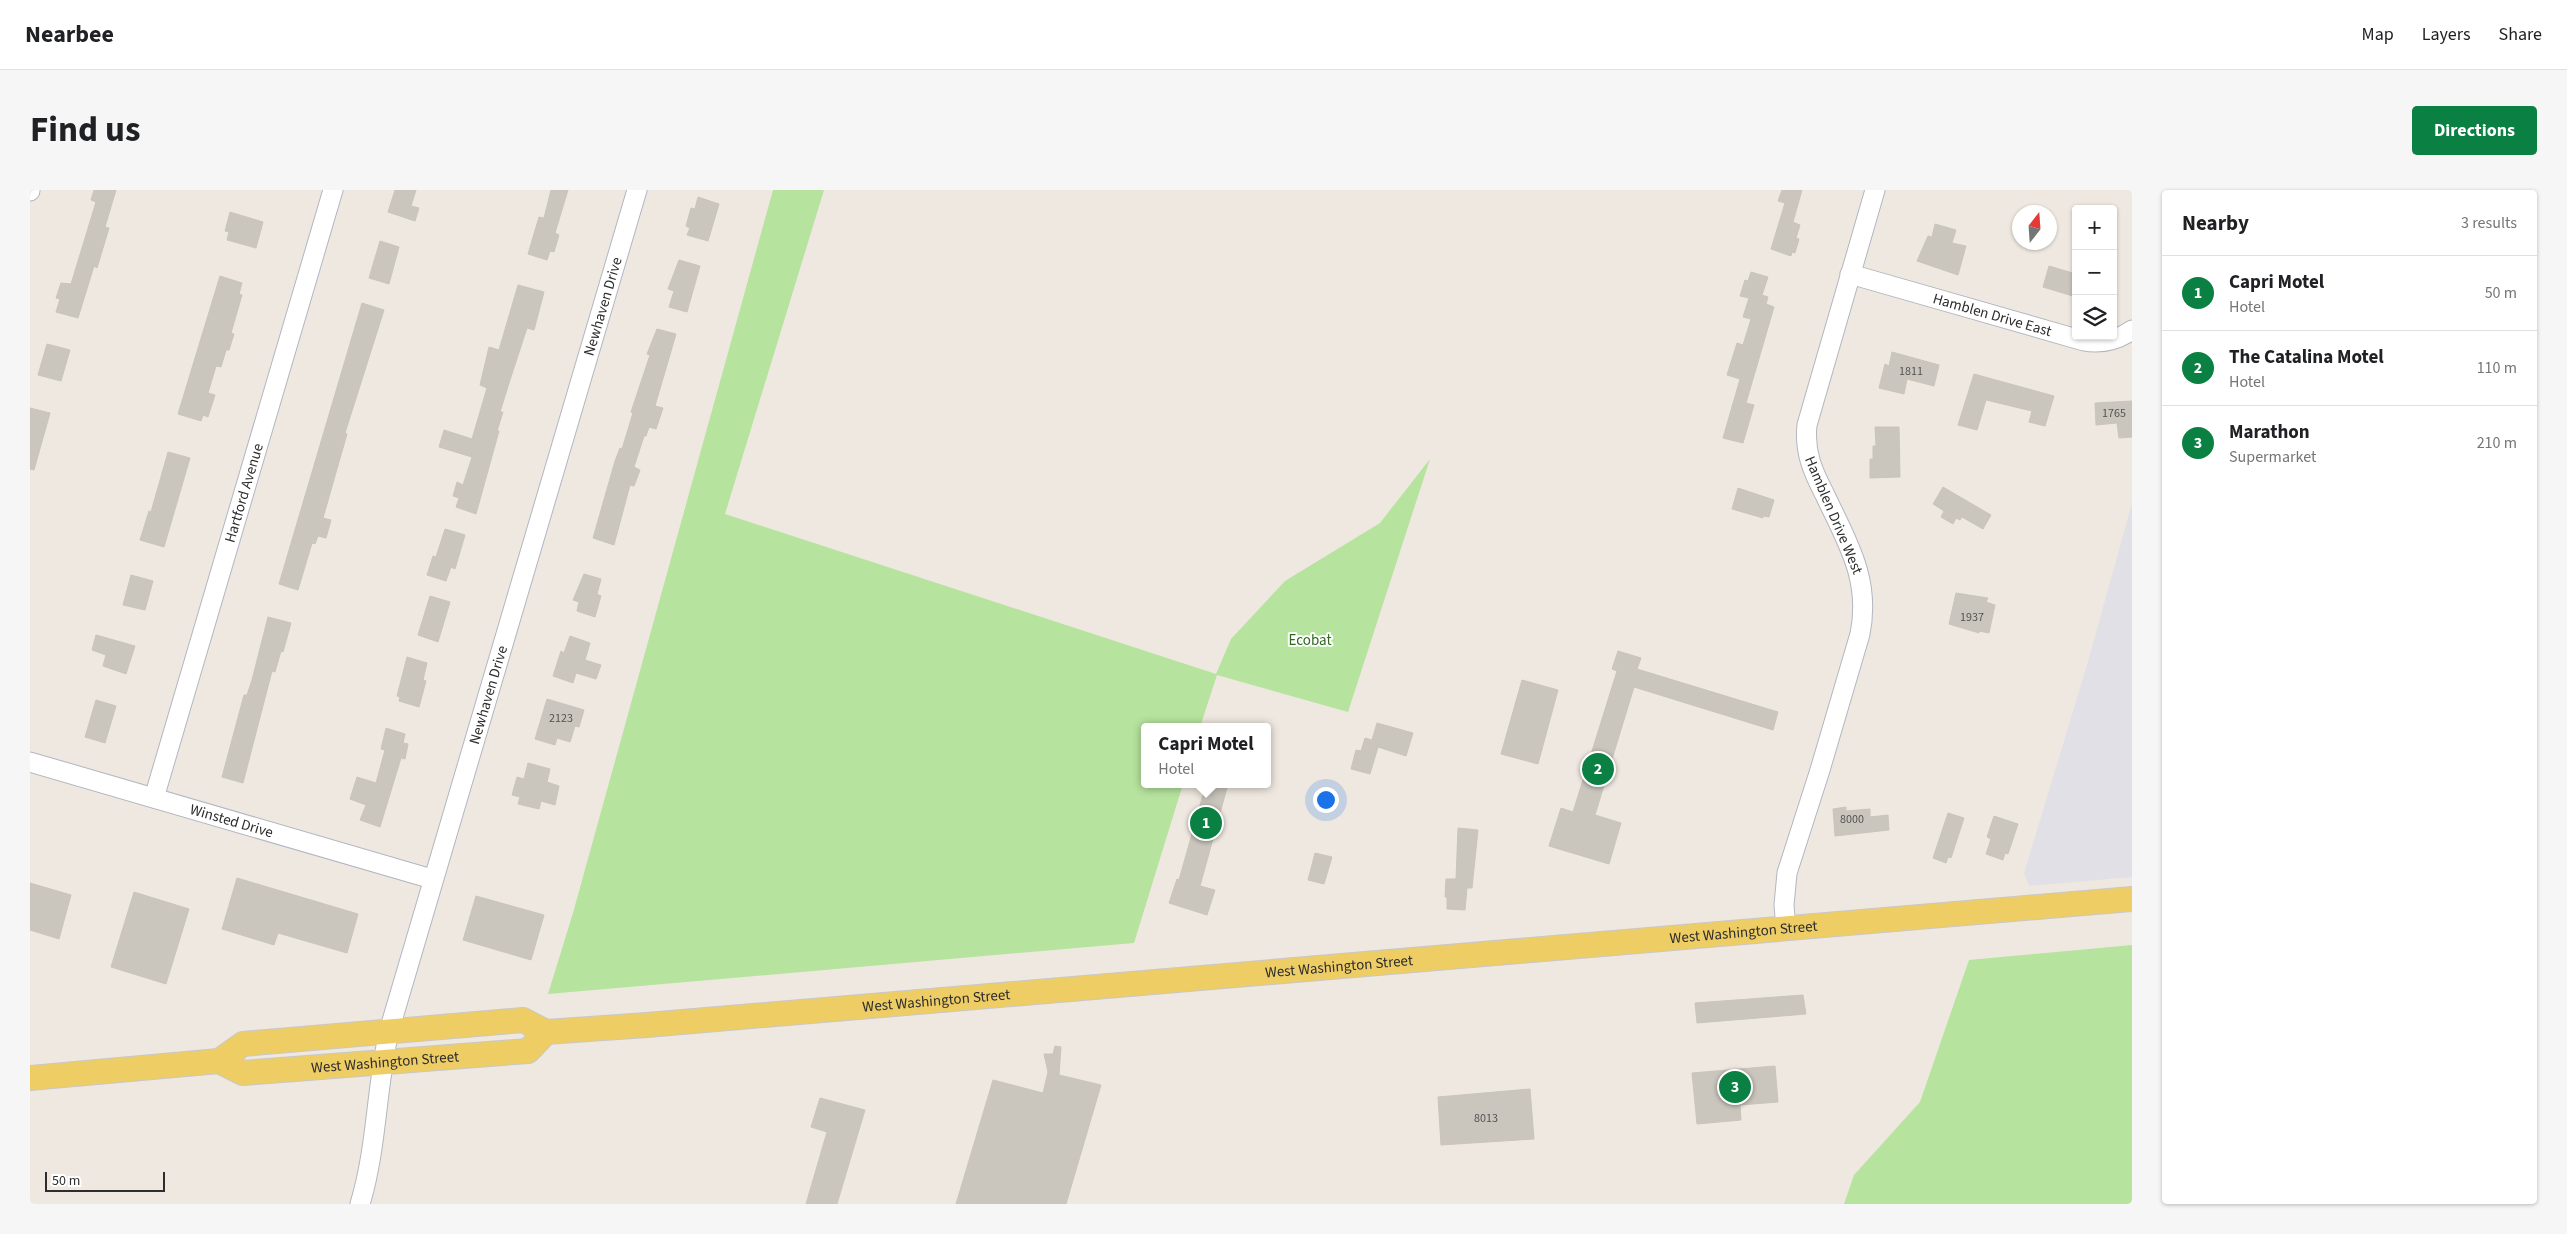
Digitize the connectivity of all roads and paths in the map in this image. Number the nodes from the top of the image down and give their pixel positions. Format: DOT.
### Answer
graph roads {
  1 [pos="333,190"];
  2 [pos="637,190"];
  3 [pos="1875,190"];
  4 [pos="1850,274"];
  5 [pos="2132,330"];
  6 [pos="30,762"];
  7 [pos="154,798"];
  8 [pos="432,879"];
  9 [pos="2132,899"];
  10 [pos="1786,929"];
  11 [pos="389,1032"];
  12 [pos="546,1032"];
  13 [pos="219,1061"];
  14 [pos="382,1062"];
  15 [pos="30,1078"];
  16 [pos="360,1204"];
  1 -- 7 [label="street, Hartford Avenue"];
  2 -- 8 [label="street, Newhaven Drive"];
  3 -- 4 [label="street, Hamblen Drive West"];
  4 -- 5 [label="street, Hamblen Drive East"];
  4 -- 10 [label="street, Hamblen Drive West"];
  6 -- 7 [label="street, Winsted Drive"];
  7 -- 8 [label="street, Winsted Drive"];
  8 -- 11 [label="street, Newhaven Drive"];
  9 -- 10 [label="main road, West Washington Street"];
  10 -- 12 [label="main road, West Washington Street"];
  11 -- 12 [label="main road, West Washington Street"];
  11 -- 13 [label="main road, West Washington Street"];
  11 -- 14 [label="street, Newhaven Drive"];
  12 -- 14 [label="main road, West Washington Street"];
  13 -- 14 [label="main road, West Washington Street"];
  13 -- 15 [label="main road"];
  14 -- 16 [label="street, Newhaven Drive"];
}
